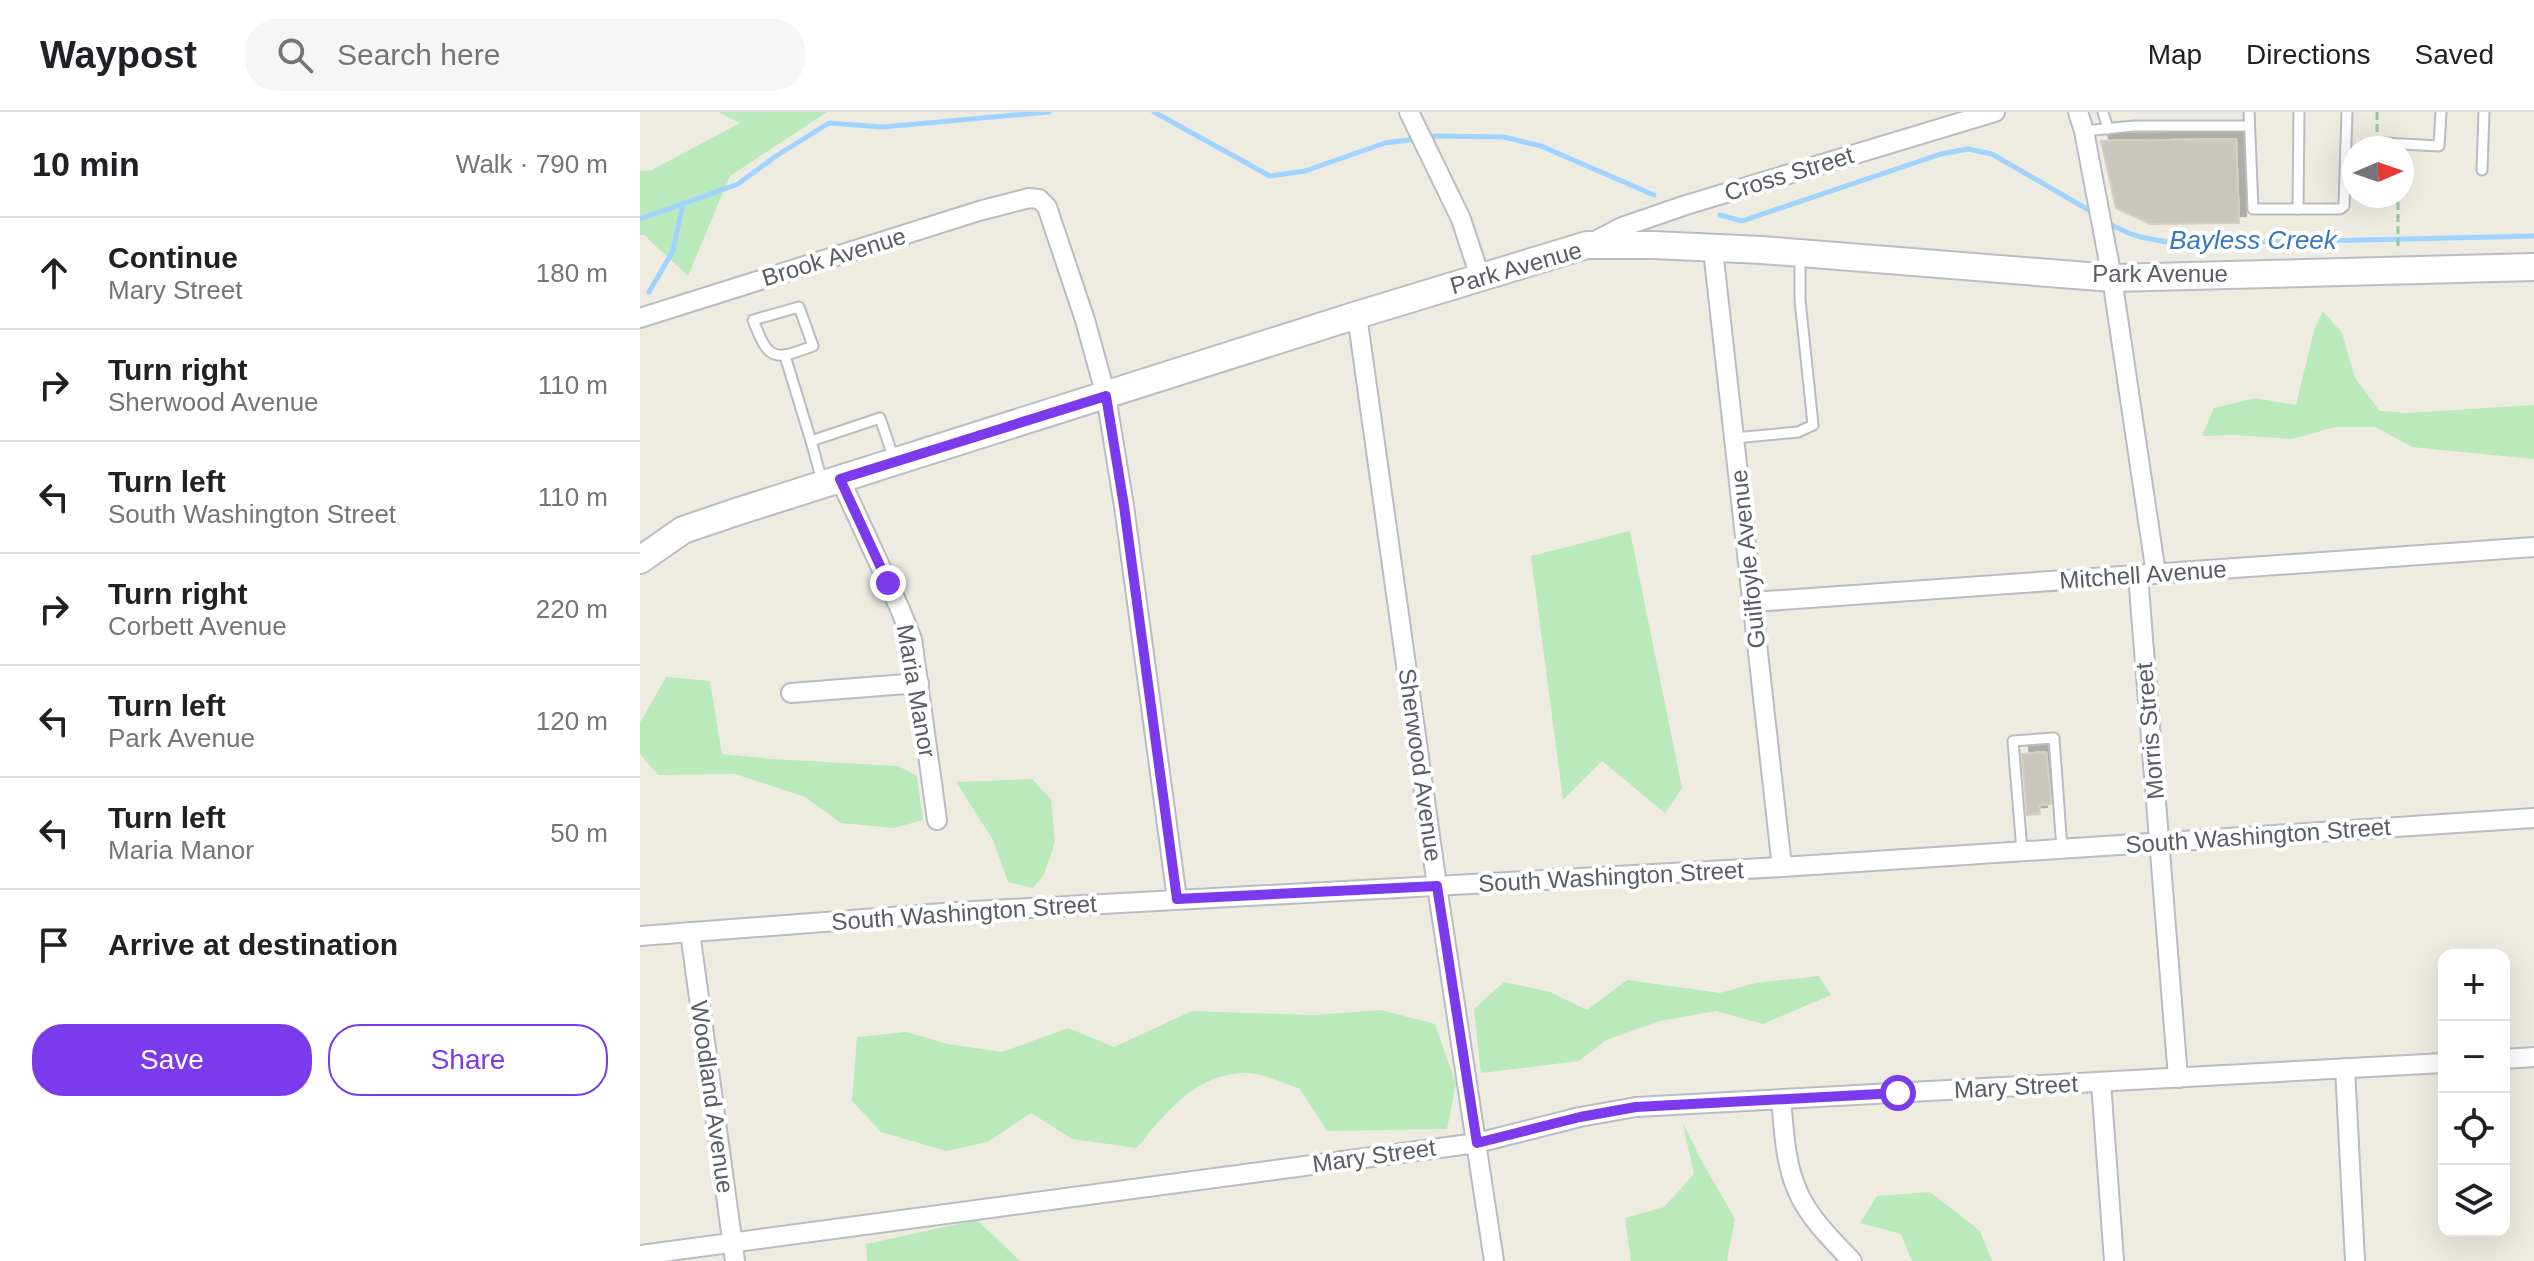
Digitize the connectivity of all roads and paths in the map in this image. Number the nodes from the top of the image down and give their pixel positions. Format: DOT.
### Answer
graph roads {
  1 [pos="1995,112"];
  2 [pos="2078,112"];
  3 [pos="2103,112"];
  4 [pos="2249,112"];
  5 [pos="2299,112"];
  6 [pos="2347,112"];
  7 [pos="2377,112"];
  8 [pos="2441,112"];
  9 [pos="2484,112"];
  10 [pos="1412,118"];
  11 [pos="2249,126"];
  12 [pos="2108,129"];
  13 [pos="2084,131"];
  14 [pos="2379,136"];
  15 [pos="2414,144"];
  16 [pos="2482,170"];
  17 [pos="2398,208"];
  18 [pos="2298,209"];
  19 [pos="1587,245"];
  20 [pos="2398,249"];
  21 [pos="1713,250"];
  22 [pos="1800,253"];
  23 [pos="2534,267"];
  24 [pos="1480,277"];
  25 [pos="2112,278"];
  26 [pos="1357,315"];
  27 [pos="640,318"];
  28 [pos="785,356"];
  29 [pos="1106,396"];
  30 [pos="1734,438"];
  31 [pos="811,441"];
  32 [pos="895,462"];
  33 [pos="831,482"];
  34 [pos="2534,547"];
  35 [pos="640,560"];
  36 [pos="2147,574"];
  37 [pos="1753,602"];
  38 [pos="919,683"];
  39 [pos="791,693"];
  40 [pos="2534,818"];
  41 [pos="937,820"];
  42 [pos="2159,842"];
  43 [pos="2062,849"];
  44 [pos="2022,851"];
  45 [pos="1782,867"];
  46 [pos="1437,886"];
  47 [pos="1177,899"];
  48 [pos="690,932"];
  49 [pos="640,936"];
  50 [pos="2534,1057"];
  51 [pos="2510,1059"];
  52 [pos="2438,1063"];
  53 [pos="2345,1068"];
  54 [pos="2178,1078"];
  55 [pos="2101,1082"];
  56 [pos="1781,1100"];
  57 [pos="1477,1143"];
  58 [pos="733,1252"];
  59 [pos="640,1255"];
  60 [pos="1494,1261"];
  61 [pos="1852,1261"];
  62 [pos="2114,1261"];
  63 [pos="2355,1261"];
  1 -- 19 [label="street, Cross Street"];
  2 -- 13 [label="street, Morris Street"];
  3 -- 12 [label="lane"];
  4 -- 11 [label="lane"];
  5 -- 18 [label="lane"];
  6 -- 18 [label="lane"];
  7 -- 14 [label="path"];
  8 -- 15 [label="lane"];
  9 -- 16 [label="lane"];
  10 -- 24 [label="street"];
  11 -- 12 [label="lane"];
  11 -- 18 [label="lane"];
  12 -- 13 [label="lane"];
  13 -- 25 [label="street, Morris Street"];
  17 -- 20 [label="path"];
  19 -- 21 [label="street, Park Avenue"];
  19 -- 24 [label="street, Park Avenue"];
  21 -- 22 [label="street, Park Avenue"];
  21 -- 30 [label="street, Guilfoyle Avenue"];
  22 -- 25 [label="street, Park Avenue"];
  22 -- 30 [label="lane"];
  23 -- 25 [label="street, Park Avenue"];
  24 -- 26 [label="street, Park Avenue"];
  25 -- 36 [label="street, Morris Street"];
  26 -- 29 [label="street, Park Avenue"];
  26 -- 46 [label="street, Sherwood Avenue"];
  27 -- 29 [label="street, Brook Avenue"];
  28 -- 28 [label="lane"];
  28 -- 31 [label="lane"];
  29 -- 32 [label="street, Park Avenue"];
  29 -- 47 [label="street"];
  30 -- 37 [label="street, Guilfoyle Avenue"];
  31 -- 32 [label="lane"];
  31 -- 33 [label="lane"];
  32 -- 33 [label="street, Park Avenue"];
  33 -- 35 [label="street, Park Avenue"];
  33 -- 38 [label="street, Maria Manor"];
  34 -- 36 [label="street, Mitchell Avenue"];
  36 -- 37 [label="street, Mitchell Avenue"];
  36 -- 42 [label="street, Morris Street"];
  37 -- 45 [label="street, Guilfoyle Avenue"];
  38 -- 39 [label="street"];
  38 -- 41 [label="street, Maria Manor"];
  40 -- 42 [label="street, South Washington Street"];
  42 -- 43 [label="street, South Washington Street"];
  42 -- 54 [label="street, Morris Street"];
  43 -- 44 [label="street, South Washington Street"];
  43 -- 44 [label="lane"];
  44 -- 45 [label="street, South Washington Street"];
  45 -- 46 [label="street, South Washington Street"];
  46 -- 47 [label="street, South Washington Street"];
  46 -- 57 [label="street, Sherwood Avenue"];
  47 -- 48 [label="street, South Washington Street"];
  48 -- 49 [label="street, South Washington Street"];
  48 -- 58 [label="street, Woodland Avenue"];
  50 -- 51 [label="street"];
  52 -- 53 [label="street, Mary Street"];
  53 -- 54 [label="street, Mary Street"];
  53 -- 63 [label="street"];
  54 -- 55 [label="street, Mary Street"];
  55 -- 56 [label="street, Mary Street"];
  55 -- 62 [label="street"];
  56 -- 57 [label="street, Mary Street"];
  56 -- 61 [label="street"];
  57 -- 58 [label="street, Mary Street"];
  57 -- 60 [label="street, Sherwood Avenue"];
  58 -- 59 [label="street, Mary Street"];
}
